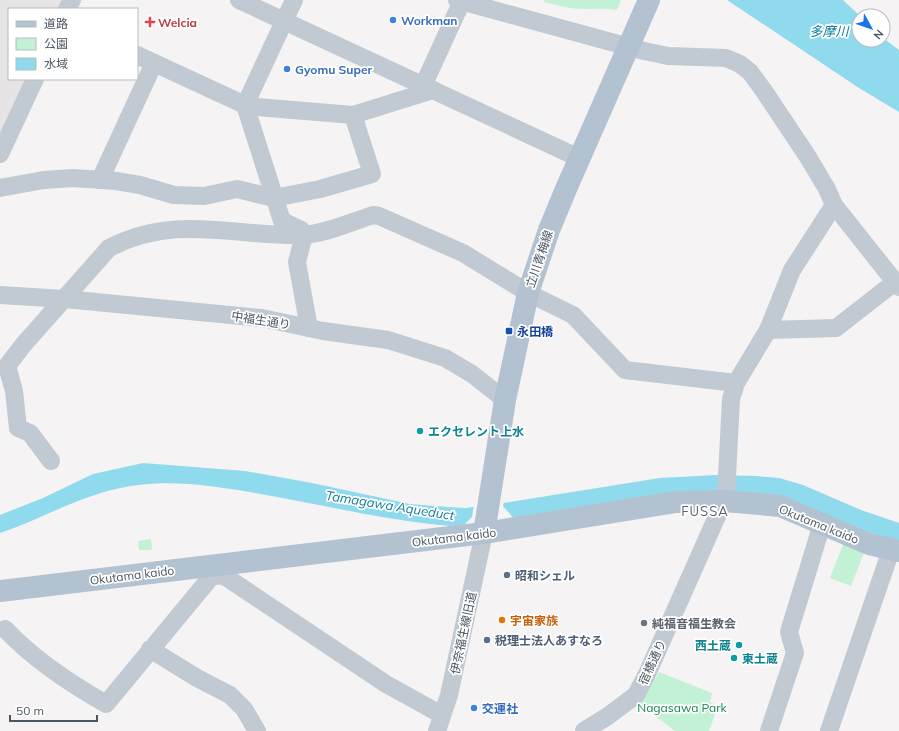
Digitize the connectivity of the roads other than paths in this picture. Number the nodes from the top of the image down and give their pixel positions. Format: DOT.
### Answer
graph roads {
  1 [pos="239,0"];
  2 [pos="294,0"];
  3 [pos="649,0"];
  4 [pos="459,1"];
  5 [pos="284,21"];
  6 [pos="628,47"];
  7 [pos="138,55"];
  8 [pos="154,63"];
  9 [pos="35,80"];
  10 [pos="428,88"];
  11 [pos="245,105"];
  12 [pos="353,115"];
  13 [pos="0,154"];
  14 [pos="579,158"];
  15 [pos="100,180"];
  16 [pos="0,188"];
  17 [pos="274,198"];
  18 [pos="834,205"];
  19 [pos="304,235"];
  20 [pos="897,285"];
  21 [pos="1,291"];
  22 [pos="528,293"];
  23 [pos="65,299"];
  24 [pos="309,328"];
  25 [pos="768,330"];
  26 [pos="736,383"];
  27 [pos="505,400"];
  28 [pos="51,462"];
  29 [pos="726,499"];
  30 [pos="822,524"];
  31 [pos="485,531"];
  32 [pos="895,550"];
  33 [pos="218,569"];
  34 [pos="0,591"];
  35 [pos="5,629"];
  36 [pos="150,649"];
  37 [pos="440,723"];
  38 [pos="257,731"];
  39 [pos="584,731"];
  40 [pos="769,731"];
  41 [pos="829,731"];
  1 -- 5 [label="street"];
  2 -- 5 [label="street"];
  3 -- 6 [label="main road, 立川青梅線"];
  4 -- 6 [label="street"];
  4 -- 10 [label="street"];
  5 -- 10 [label="street"];
  5 -- 11 [label="street"];
  6 -- 14 [label="main road, 立川青梅線"];
  6 -- 18 [label="street"];
  7 -- 8 [label="street"];
  8 -- 11 [label="street"];
  8 -- 15 [label="street"];
  9 -- 13 [label="street"];
  10 -- 12 [label="street"];
  10 -- 14 [label="street"];
  11 -- 12 [label="street"];
  11 -- 17 [label="street"];
  12 -- 17 [label="street"];
  14 -- 22 [label="main road, 立川青梅線"];
  15 -- 16 [label="street"];
  15 -- 17 [label="street"];
  17 -- 19 [label="street"];
  18 -- 20 [label="street"];
  18 -- 25 [label="street"];
  19 -- 22 [label="street"];
  19 -- 23 [label="street"];
  19 -- 24 [label="street"];
  20 -- 25 [label="street"];
  21 -- 23 [label="street, 中福生通り"];
  22 -- 26 [label="street"];
  22 -- 27 [label="main road, 立川青梅線"];
  23 -- 24 [label="street, 中福生通り"];
  23 -- 28 [label="street"];
  24 -- 27 [label="street, 中福生通り"];
  25 -- 26 [label="street"];
  26 -- 29 [label="street"];
  27 -- 31 [label="main road, 立川青梅線"];
  29 -- 30 [label="main road, Okutama kaido"];
  29 -- 31 [label="main road, Okutama kaido"];
  29 -- 39 [label="street, 宿橋通り"];
  30 -- 32 [label="main road, Okutama kaido"];
  30 -- 40 [label="street"];
  31 -- 33 [label="main road, Okutama kaido"];
  31 -- 37 [label="street, 伊奈福生線旧道"];
  32 -- 41 [label="street"];
  33 -- 34 [label="main road, Okutama kaido"];
  33 -- 36 [label="street"];
  33 -- 37 [label="street"];
  35 -- 36 [label="street"];
  36 -- 38 [label="street"];
}
